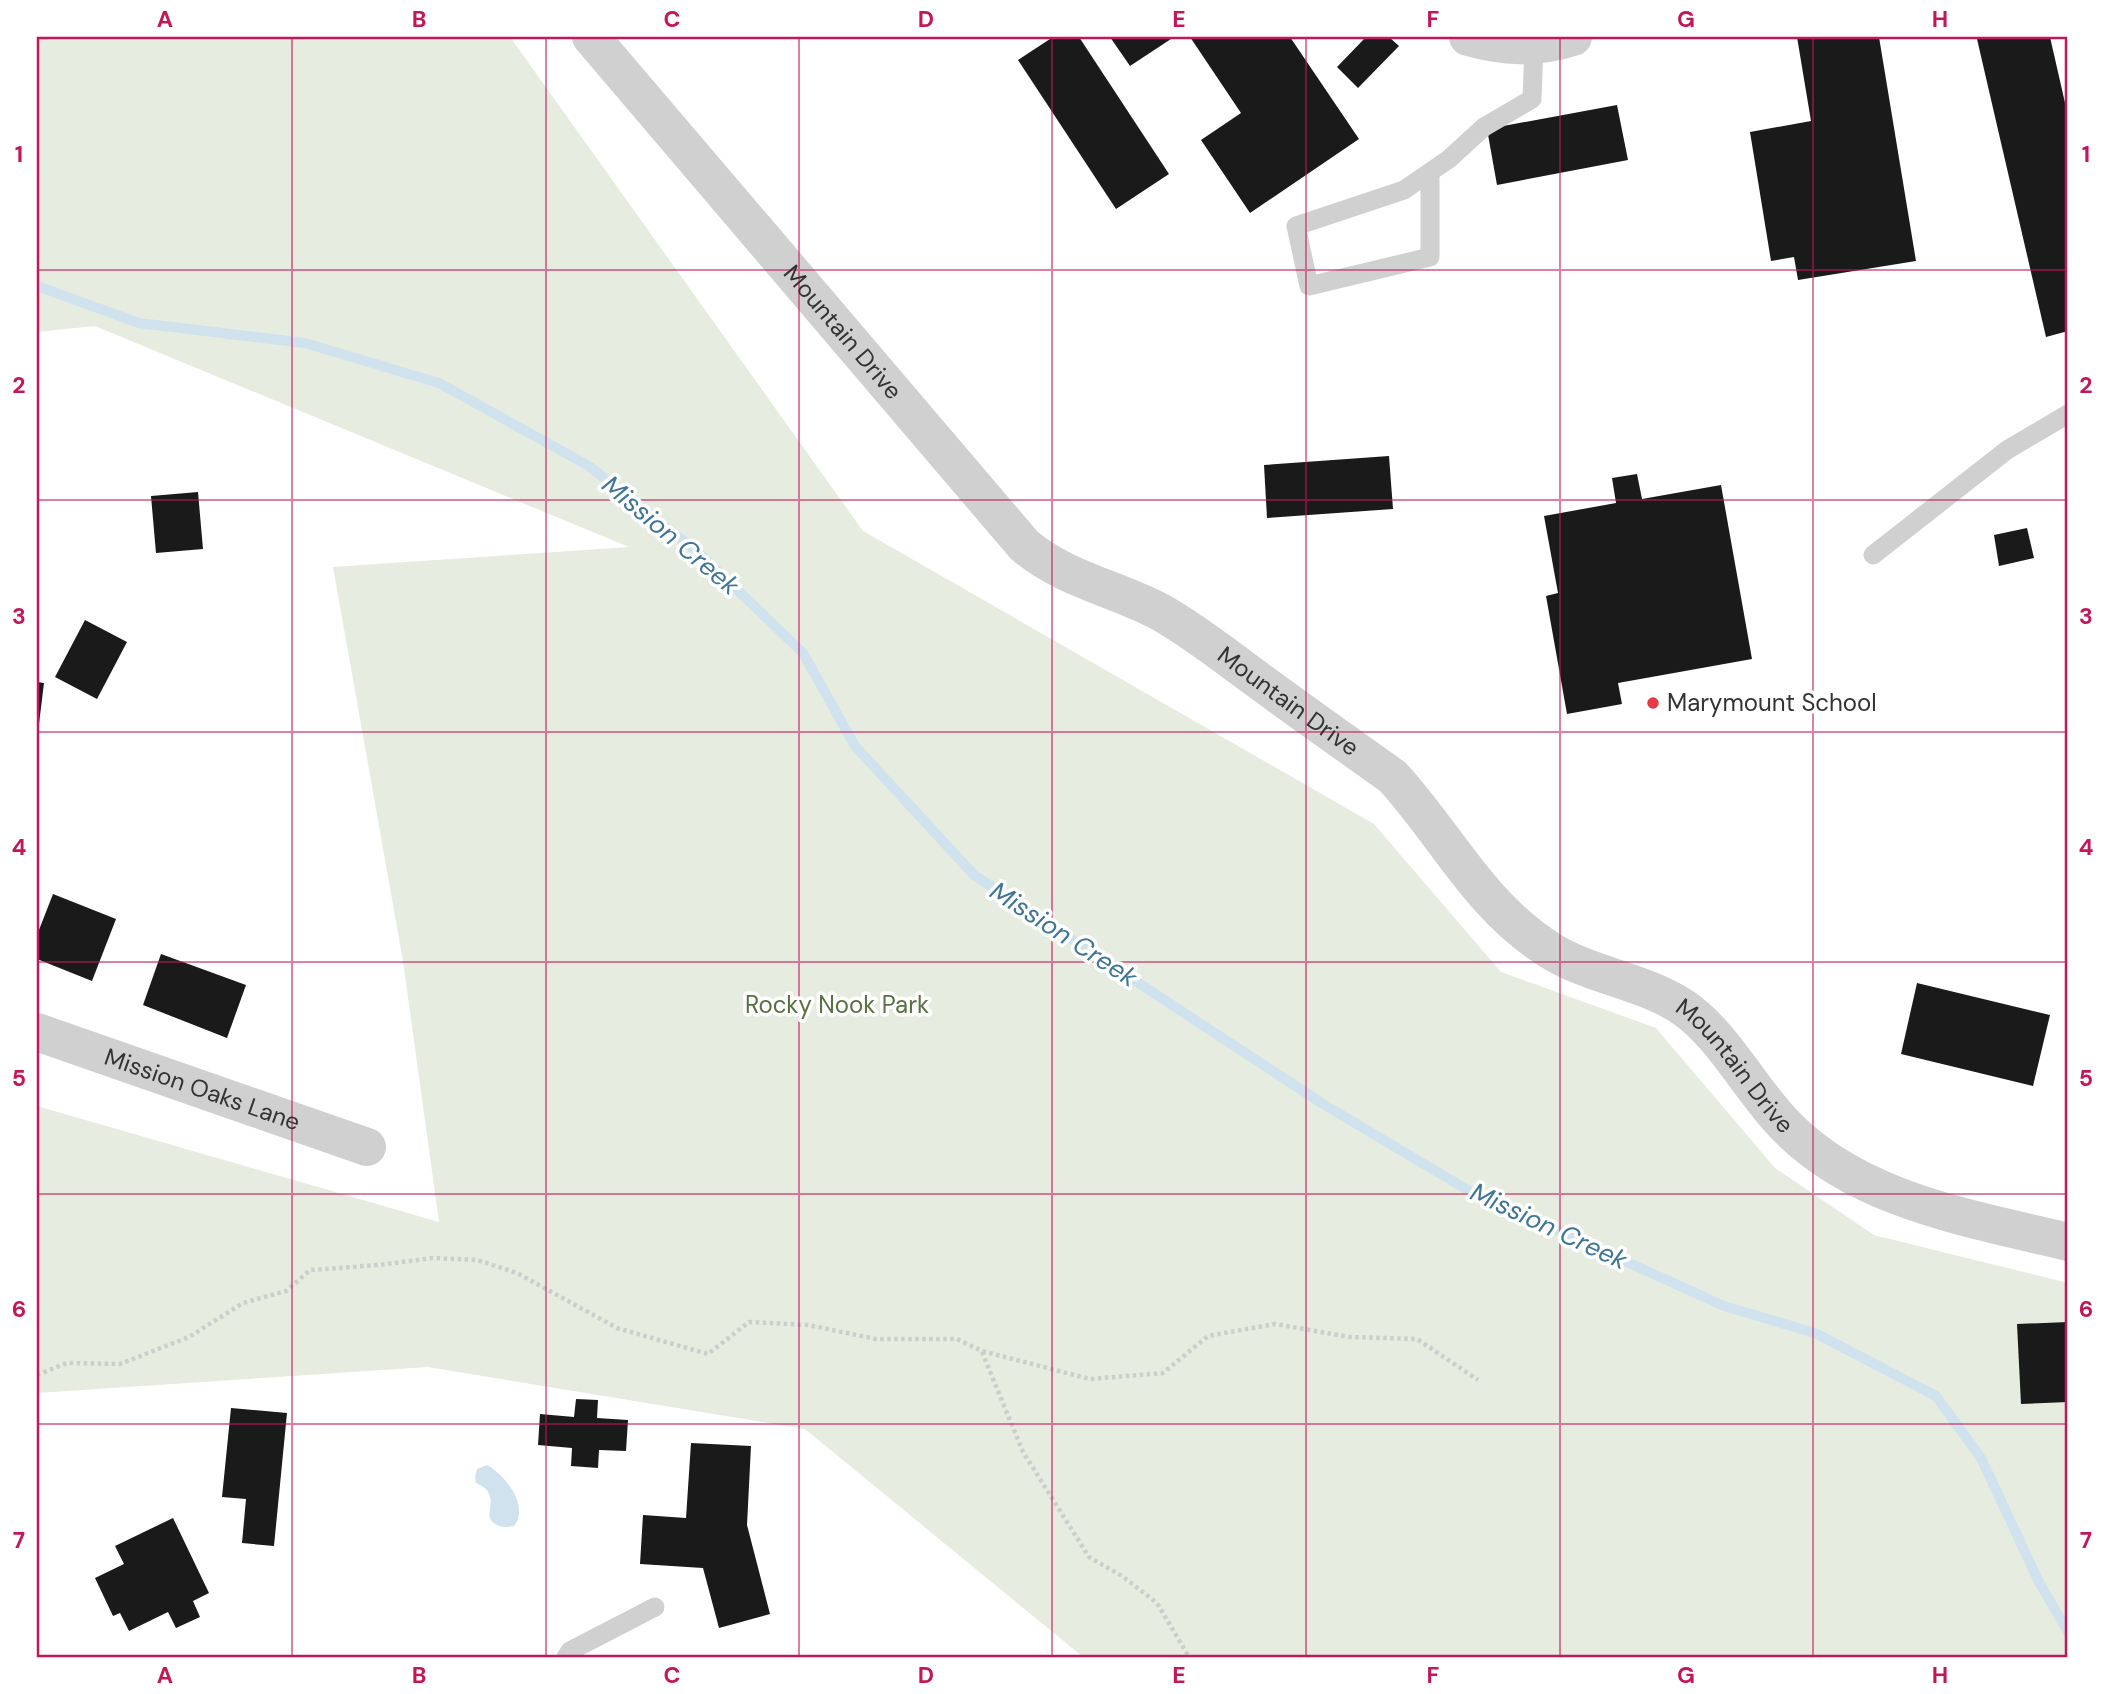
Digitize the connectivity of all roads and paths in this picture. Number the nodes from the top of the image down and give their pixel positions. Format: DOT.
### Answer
graph roads {
  1 [pos="591,37"];
  2 [pos="1468,37"];
  3 [pos="1573,37"];
  4 [pos="1534,46"];
  5 [pos="1430,172"];
  6 [pos="2068,414"];
  7 [pos="1873,555"];
  8 [pos="37,1032"];
  9 [pos="367,1147"];
  10 [pos="2068,1242"];
  11 [pos="982,1351"];
  12 [pos="37,1375"];
  13 [pos="1478,1380"];
  14 [pos="655,1607"];
  15 [pos="566,1657"];
  16 [pos="1189,1657"];
  1 -- 10 [label="street, Mountain Drive"];
  2 -- 4 [label="street"];
  3 -- 4 [label="street"];
  4 -- 5 [label="lane"];
  5 -- 5 [label="lane"];
  6 -- 7 [label="lane"];
  8 -- 9 [label="street, Mission Oaks Lane"];
  11 -- 12 [label="path"];
  11 -- 13 [label="path"];
  11 -- 16 [label="path"];
  14 -- 15 [label="lane"];
}
